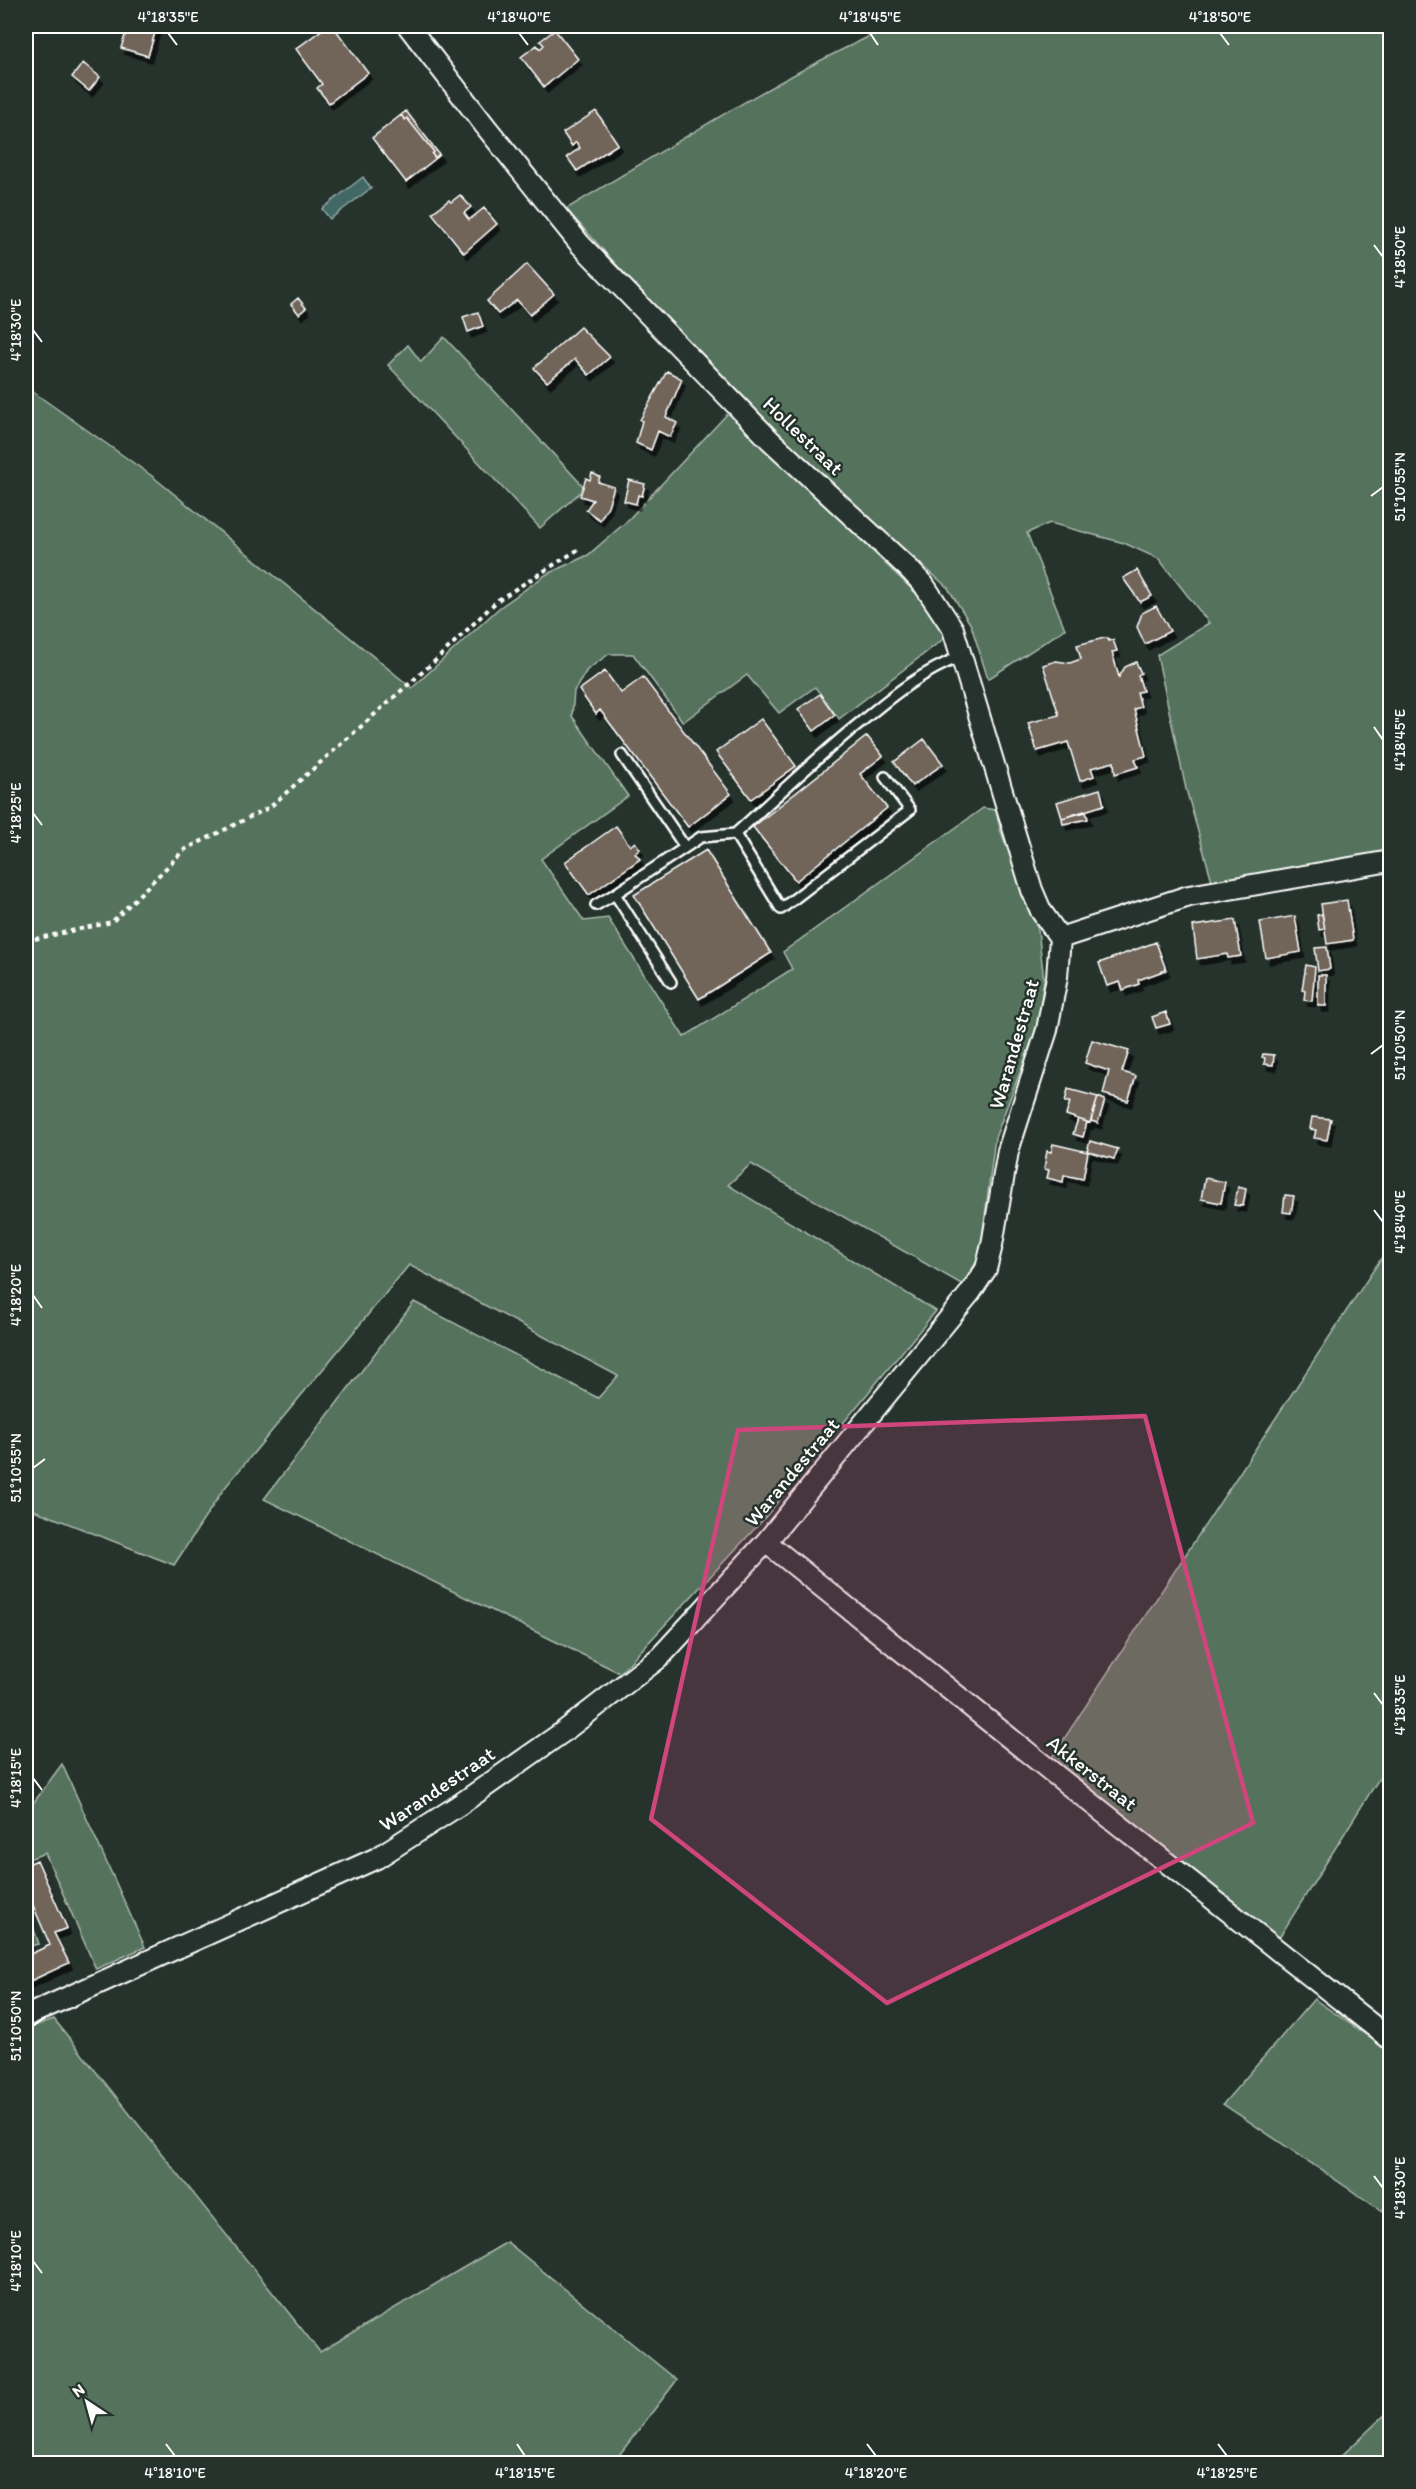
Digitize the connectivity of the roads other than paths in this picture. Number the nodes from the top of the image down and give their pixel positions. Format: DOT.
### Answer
graph roads {
  1 [pos="408,26"];
  2 [pos="962,656"];
  3 [pos="622,755"];
  4 [pos="885,777"];
  5 [pos="735,834"];
  6 [pos="685,847"];
  7 [pos="1390,861"];
  8 [pos="615,894"];
  9 [pos="596,905"];
  10 [pos="1060,938"];
  11 [pos="671,982"];
  12 [pos="766,1542"];
  13 [pos="26,2016"];
  14 [pos="1390,2039"];
  1 -- 2 [label="street, Hollestraat"];
  2 -- 5 [label="lane"];
  2 -- 10 [label="street, Hollestraat"];
  3 -- 6 [label="lane"];
  4 -- 5 [label="lane"];
  5 -- 6 [label="lane"];
  6 -- 8 [label="lane"];
  7 -- 10 [label="street"];
  8 -- 9 [label="lane"];
  8 -- 11 [label="lane"];
  10 -- 12 [label="street, Warandestraat"];
  12 -- 13 [label="street, Warandestraat"];
  12 -- 14 [label="street, Akkerstraat"];
}
